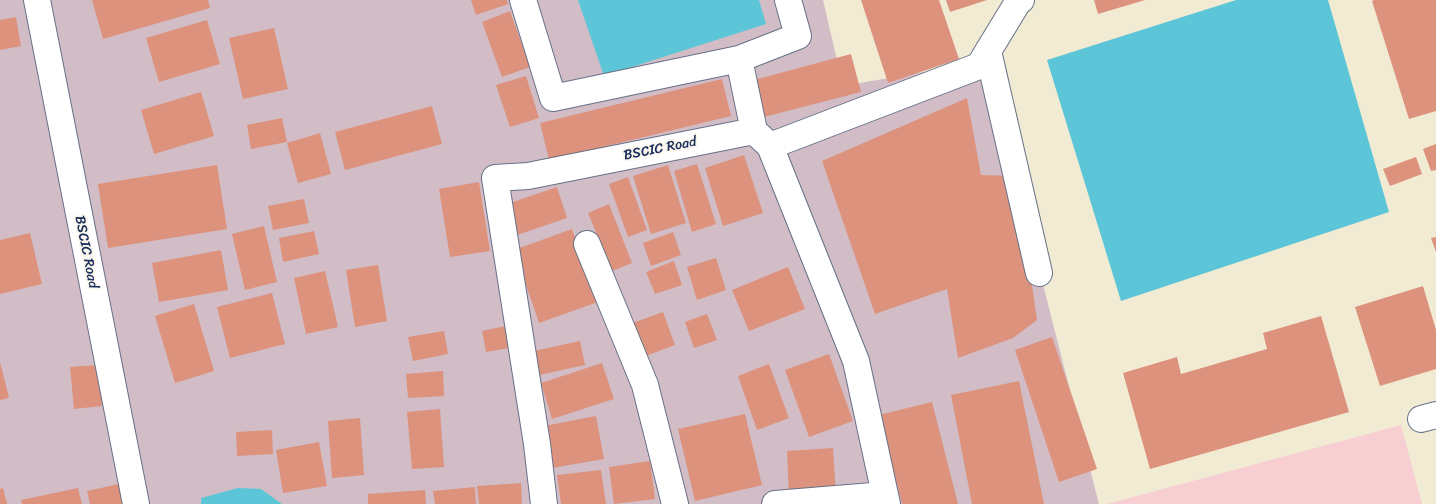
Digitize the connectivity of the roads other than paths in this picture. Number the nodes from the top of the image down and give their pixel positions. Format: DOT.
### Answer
graph roads {
  1 [pos="37,0"];
  2 [pos="523,0"];
  3 [pos="788,0"];
  4 [pos="1021,0"];
  5 [pos="988,51"];
  6 [pos="739,59"];
  7 [pos="762,138"];
  8 [pos="587,244"];
  9 [pos="1039,273"];
  10 [pos="886,499"];
  11 [pos="136,504"];
  12 [pos="544,504"];
  13 [pos="675,504"];
  14 [pos="774,504"];
  1 -- 11 [label="street, BSCIC Road"];
  2 -- 6 [label="street"];
  3 -- 6 [label="street"];
  4 -- 5 [label="street"];
  5 -- 7 [label="street"];
  5 -- 9 [label="street"];
  6 -- 7 [label="street"];
  7 -- 10 [label="street"];
  7 -- 12 [label="street, BSCIC Road"];
  8 -- 13 [label="street"];
  10 -- 14 [label="street"];
}
